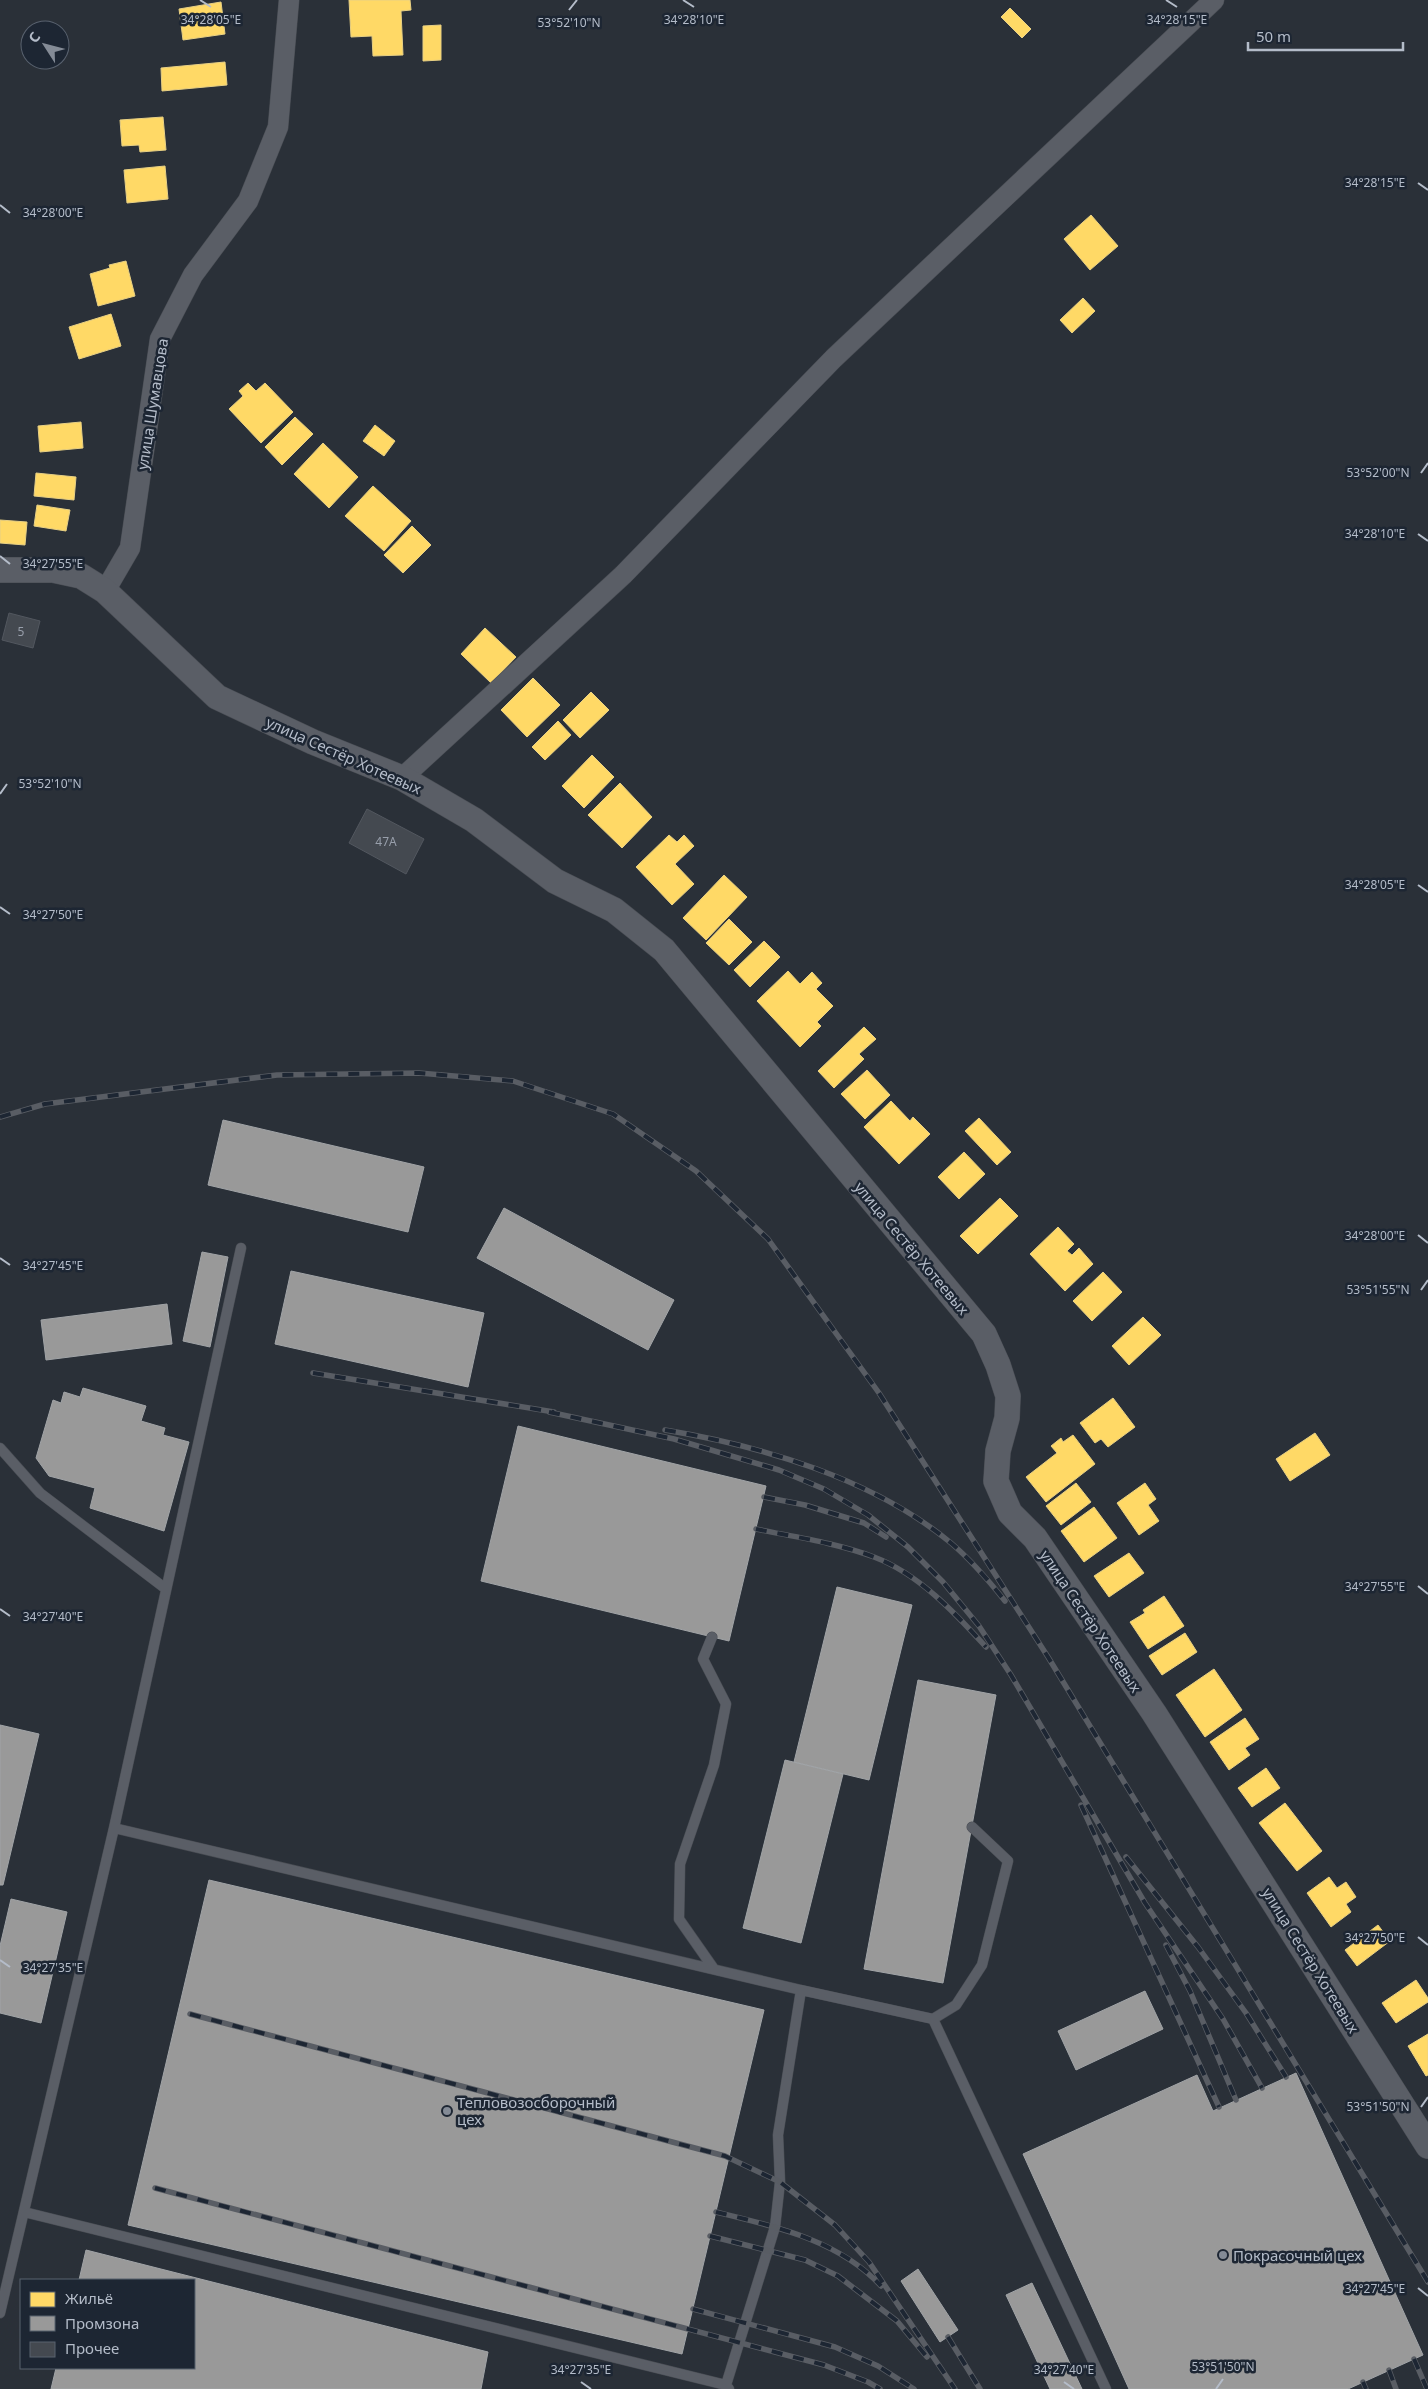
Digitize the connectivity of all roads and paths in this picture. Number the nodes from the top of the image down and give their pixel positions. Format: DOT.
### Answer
graph roads {
  1 [pos="289,0"];
  2 [pos="1214,0"];
  3 [pos="0,570"];
  4 [pos="104,591"];
  5 [pos="402,778"];
  6 [pos="241,1248"];
  7 [pos="0,1448"];
  8 [pos="166,1590"];
  9 [pos="712,1637"];
  10 [pos="972,1826"];
  11 [pos="114,1828"];
  12 [pos="714,1969"];
  13 [pos="801,1990"];
  14 [pos="933,2019"];
  15 [pos="1428,2146"];
  16 [pos="24,2212"];
  17 [pos="0,2313"];
  18 [pos="727,2387"];
  19 [pos="1106,2389"];
  1 -- 4 [label="street, улица Шумавцова"];
  2 -- 5 [label="street"];
  3 -- 4 [label="street, улица Сестёр Хотеевых"];
  4 -- 5 [label="street, улица Сестёр Хотеевых"];
  5 -- 15 [label="street, улица Сестёр Хотеевых"];
  6 -- 8 [label="lane"];
  7 -- 8 [label="lane"];
  8 -- 11 [label="lane"];
  9 -- 12 [label="lane"];
  10 -- 14 [label="lane"];
  11 -- 12 [label="lane"];
  11 -- 16 [label="lane"];
  12 -- 13 [label="lane"];
  13 -- 14 [label="lane"];
  13 -- 18 [label="lane"];
  14 -- 19 [label="lane"];
  16 -- 17 [label="lane"];
  16 -- 18 [label="lane"];
}
